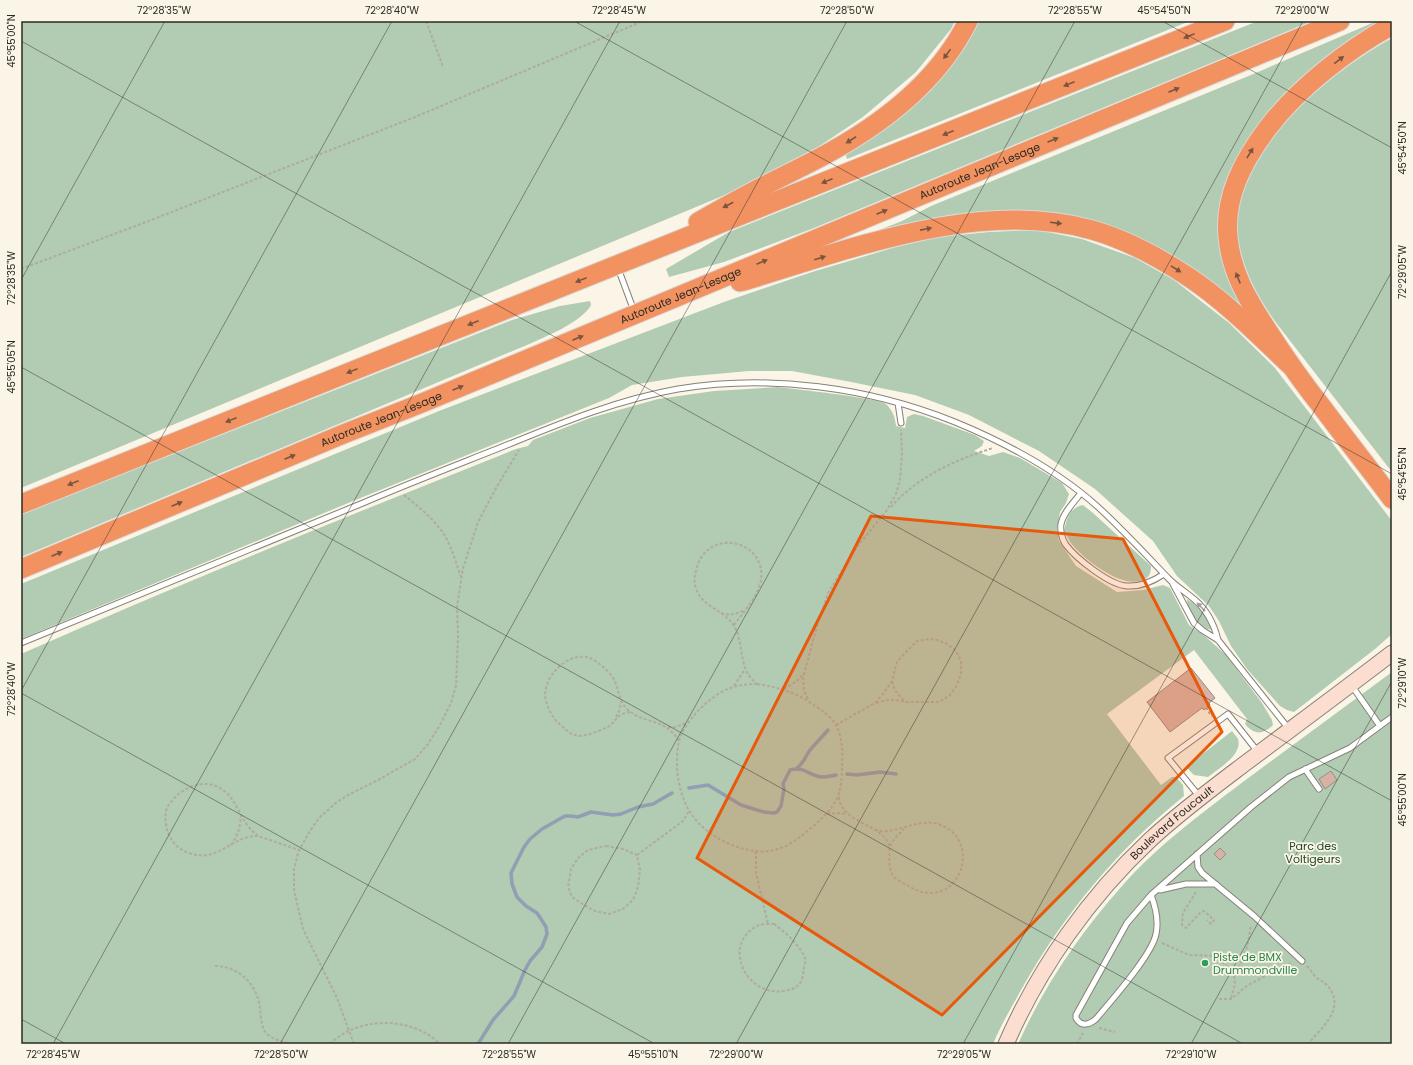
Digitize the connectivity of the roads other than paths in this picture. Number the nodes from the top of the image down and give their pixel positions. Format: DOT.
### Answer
graph roads {
  1 [pos="968,21"];
  2 [pos="1225,21"];
  3 [pos="1340,21"];
  4 [pos="1392,26"];
  5 [pos="617,265"];
  6 [pos="635,314"];
  7 [pos="1290,365"];
  8 [pos="898,403"];
  9 [pos="901,423"];
  10 [pos="1081,493"];
  11 [pos="1392,499"];
  12 [pos="21,504"];
  13 [pos="21,569"];
  14 [pos="1164,574"];
  15 [pos="1172,583"];
  16 [pos="1218,640"];
  17 [pos="21,643"];
  18 [pos="1392,653"];
  19 [pos="1351,685"];
  20 [pos="1392,717"];
  21 [pos="1380,726"];
  22 [pos="1290,730"];
  23 [pos="1259,753"];
  24 [pos="1304,770"];
  25 [pos="1319,789"];
  26 [pos="1200,798"];
  27 [pos="1197,854"];
  28 [pos="1216,884"];
  29 [pos="1154,893"];
  30 [pos="1301,960"];
  31 [pos="1006,1044"];
  1 -- 5 [label="highway, one-way"];
  2 -- 5 [label="highway, one-way"];
  6 -- 3 [label="highway, Autoroute Jean-Lesage, one-way"];
  7 -- 4 [label="highway, one-way"];
  5 -- 6 [label="lane"];
  5 -- 12 [label="highway, one-way"];
  6 -- 7 [label="highway, one-way"];
  13 -- 6 [label="highway, Autoroute Jean-Lesage, one-way"];
  7 -- 11 [label="highway"];
  8 -- 9 [label="lane"];
  8 -- 10 [label="lane"];
  8 -- 17 [label="lane"];
  10 -- 14 [label="lane"];
  10 -- 14 [label="lane"];
  14 -- 15 [label="lane"];
  15 -- 16 [label="lane"];
  16 -- 15 [label="lane, one-way"];
  16 -- 22 [label="lane"];
  18 -- 19 [label="street, Boulevard Foucault"];
  19 -- 21 [label="lane"];
  19 -- 22 [label="street, Boulevard Foucault"];
  20 -- 21 [label="lane"];
  21 -- 24 [label="lane"];
  22 -- 23 [label="street, Boulevard Foucault"];
  23 -- 26 [label="street, Boulevard Foucault"];
  23 -- 26 [label="lane"];
  24 -- 25 [label="lane"];
  24 -- 27 [label="lane"];
  26 -- 31 [label="street, Boulevard Foucault"];
  27 -- 28 [label="lane"];
  27 -- 29 [label="lane"];
  28 -- 29 [label="lane"];
  28 -- 30 [label="lane"];
  29 -- 29 [label="lane"];
}
